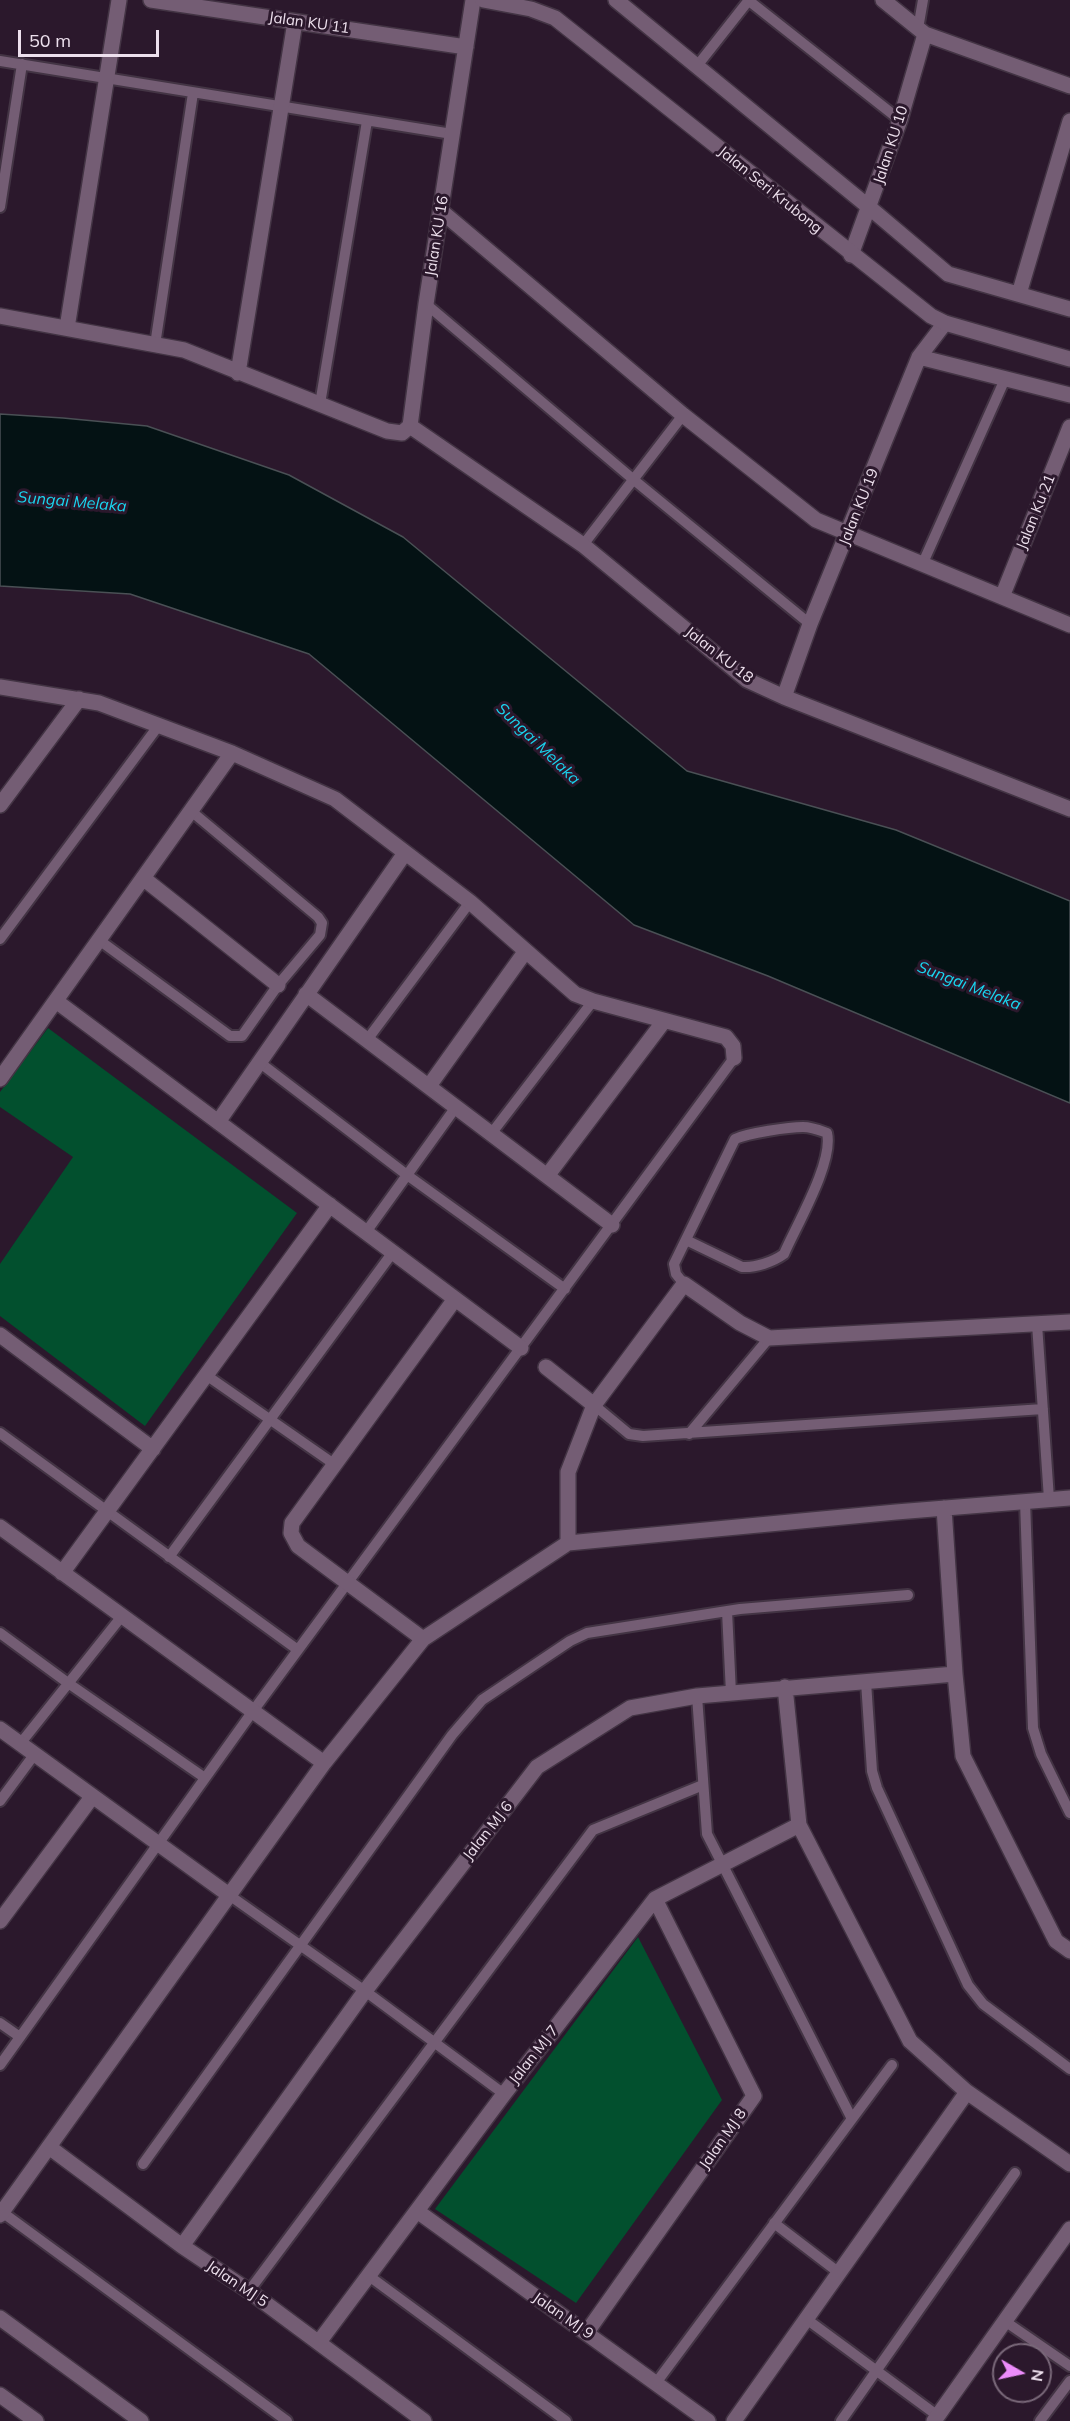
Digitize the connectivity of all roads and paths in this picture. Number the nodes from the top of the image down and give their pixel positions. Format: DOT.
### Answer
graph roads {
  1 [pos="118,0"];
  2 [pos="152,0"];
  3 [pos="473,0"];
  4 [pos="483,0"];
  5 [pos="616,0"];
  6 [pos="749,0"];
  7 [pos="883,0"];
  8 [pos="922,0"];
  9 [pos="295,21"];
  10 [pos="922,31"];
  11 [pos="466,47"];
  12 [pos="0,61"];
  13 [pos="22,64"];
  14 [pos="697,66"];
  15 [pos="106,79"];
  16 [pos="1070,86"];
  17 [pos="193,93"];
  18 [pos="280,107"];
  19 [pos="900,120"];
  20 [pos="367,121"];
  21 [pos="1070,121"];
  22 [pos="453,134"];
  23 [pos="0,207"];
  24 [pos="870,208"];
  25 [pos="441,211"];
  26 [pos="851,255"];
  27 [pos="1019,294"];
  28 [pos="426,304"];
  29 [pos="1070,309"];
  30 [pos="0,315"];
  31 [pos="945,323"];
  32 [pos="67,328"];
  33 [pos="155,345"];
  34 [pos="919,357"];
  35 [pos="1070,359"];
  36 [pos="237,373"];
  37 [pos="1005,379"];
  38 [pos="1070,395"];
  39 [pos="320,404"];
  40 [pos="683,415"];
  41 [pos="410,426"];
  42 [pos="1070,427"];
  43 [pos="634,480"];
  44 [pos="848,535"];
  45 [pos="584,544"];
  46 [pos="922,565"];
  47 [pos="1002,597"];
  48 [pos="810,624"];
  49 [pos="1070,625"];
  50 [pos="0,687"];
  51 [pos="783,697"];
  52 [pos="79,699"];
  53 [pos="159,725"];
  54 [pos="232,753"];
  55 [pos="0,805"];
  56 [pos="1070,809"];
  57 [pos="191,811"];
  58 [pos="405,853"];
  59 [pos="143,878"];
  60 [pos="470,902"];
  61 [pos="0,939"];
  62 [pos="99,940"];
  63 [pos="525,952"];
  64 [pos="278,985"];
  65 [pos="306,994"];
  66 [pos="56,1001"];
  67 [pos="593,1001"];
  68 [pos="664,1021"];
  69 [pos="367,1040"];
  70 [pos="734,1058"];
  71 [pos="259,1062"];
  72 [pos="0,1079"];
  73 [pos="429,1086"];
  74 [pos="456,1107"];
  75 [pos="218,1122"];
  76 [pos="491,1134"];
  77 [pos="407,1175"];
  78 [pos="546,1176"];
  79 [pos="330,1206"];
  80 [pos="612,1225"];
  81 [pos="366,1232"];
  82 [pos="686,1240"];
  83 [pos="393,1252"];
  84 [pos="684,1284"];
  85 [pos="565,1289"];
  86 [pos="455,1299"];
  87 [pos="1070,1322"];
  88 [pos="1037,1324"];
  89 [pos="0,1335"];
  90 [pos="769,1338"];
  91 [pos="521,1348"];
  92 [pos="546,1367"];
  93 [pos="206,1375"];
  94 [pos="594,1405"];
  95 [pos="1043,1409"];
  96 [pos="270,1419"];
  97 [pos="0,1432"];
  98 [pos="688,1434"];
  99 [pos="153,1449"];
  100 [pos="334,1464"];
  101 [pos="1070,1498"];
  102 [pos="1049,1499"];
  103 [pos="1025,1501"];
  104 [pos="944,1508"];
  105 [pos="106,1512"];
  106 [pos="0,1527"];
  107 [pos="568,1543"];
  108 [pos="169,1557"];
  109 [pos="62,1572"];
  110 [pos="347,1583"];
  111 [pos="908,1595"];
  112 [pos="727,1611"];
  113 [pos="122,1616"];
  114 [pos="0,1633"];
  115 [pos="423,1638"];
  116 [pos="298,1650"];
  117 [pos="955,1674"];
  118 [pos="866,1682"];
  119 [pos="68,1683"];
  120 [pos="785,1687"];
  121 [pos="731,1693"];
  122 [pos="697,1696"];
  123 [pos="253,1712"];
  124 [pos="0,1729"];
  125 [pos="20,1744"];
  126 [pos="34,1755"];
  127 [pos="324,1764"];
  128 [pos="205,1778"];
  129 [pos="703,1785"];
  130 [pos="92,1797"];
  131 [pos="0,1801"];
  132 [pos="1070,1813"];
  133 [pos="799,1825"];
  134 [pos="158,1844"];
  135 [pos="722,1865"];
  136 [pos="229,1895"];
  137 [pos="655,1899"];
  138 [pos="0,1921"];
  139 [pos="300,1945"];
  140 [pos="1070,1951"];
  141 [pos="365,1990"];
  142 [pos="0,2023"];
  143 [pos="20,2037"];
  144 [pos="435,2042"];
  145 [pos="0,2065"];
  146 [pos="892,2065"];
  147 [pos="1070,2069"];
  148 [pos="966,2092"];
  149 [pos="504,2094"];
  150 [pos="852,2119"];
  151 [pos="49,2147"];
  152 [pos="143,2164"];
  153 [pos="1070,2164"];
  154 [pos="1015,2173"];
  155 [pos="417,2211"];
  156 [pos="1,2213"];
  157 [pos="774,2223"];
  158 [pos="1070,2229"];
  159 [pos="182,2247"];
  160 [pos="838,2272"];
  161 [pos="369,2276"];
  162 [pos="249,2290"];
  163 [pos="0,2318"];
  164 [pos="805,2318"];
  165 [pos="1006,2322"];
  166 [pos="587,2332"];
  167 [pos="319,2342"];
  168 [pos="1070,2366"];
  169 [pos="877,2372"];
  170 [pos="1070,2381"];
  171 [pos="656,2384"];
  172 [pos="0,2395"];
  173 [pos="936,2419"];
  174 [pos="36,2421"];
  175 [pos="141,2421"];
  176 [pos="287,2421"];
  177 [pos="424,2421"];
  178 [pos="566,2421"];
  179 [pos="708,2421"];
  180 [pos="734,2421"];
  181 [pos="841,2421"];
  182 [pos="1040,2421"];
  1 -- 15 [label="street"];
  2 -- 9 [label="street, Jalan KU 11"];
  3 -- 11 [label="street, Jalan KU 16"];
  4 -- 26 [label="street, Jalan Seri Krubong"];
  5 -- 14 [label="street"];
  6 -- 14 [label="lane"];
  6 -- 19 [label="lane"];
  7 -- 10 [label="street"];
  8 -- 10 [label="lane"];
  9 -- 11 [label="street, Jalan KU 11"];
  9 -- 18 [label="street"];
  10 -- 16 [label="street"];
  10 -- 19 [label="street, Jalan KU 10"];
  11 -- 22 [label="street, Jalan KU 16"];
  12 -- 13 [label="lane"];
  13 -- 15 [label="lane"];
  13 -- 23 [label="lane"];
  14 -- 24 [label="street"];
  15 -- 17 [label="lane"];
  15 -- 32 [label="street"];
  17 -- 18 [label="lane"];
  17 -- 33 [label="lane"];
  18 -- 20 [label="lane"];
  18 -- 36 [label="street"];
  19 -- 24 [label="street, Jalan KU 10"];
  20 -- 22 [label="lane"];
  20 -- 39 [label="lane"];
  21 -- 27 [label="street"];
  22 -- 25 [label="street, Jalan KU 16"];
  24 -- 26 [label="street, Jalan KU 10"];
  24 -- 27 [label="street"];
  25 -- 28 [label="street, Jalan KU 16"];
  25 -- 40 [label="street"];
  26 -- 31 [label="street, Jalan Seri Krubong"];
  27 -- 29 [label="street"];
  28 -- 41 [label="street, Jalan KU 16"];
  28 -- 43 [label="lane"];
  30 -- 32 [label="street"];
  31 -- 34 [label="street, Jalan KU 19"];
  31 -- 35 [label="street, Jalan Seri Krubong"];
  32 -- 33 [label="street"];
  33 -- 36 [label="street"];
  34 -- 37 [label="street"];
  34 -- 44 [label="street, Jalan KU 19"];
  36 -- 39 [label="street"];
  37 -- 38 [label="street"];
  37 -- 46 [label="lane"];
  39 -- 41 [label="street"];
  40 -- 43 [label="lane"];
  40 -- 44 [label="street"];
  41 -- 45 [label="street, Jalan KU 18"];
  42 -- 47 [label="street, Jalan Ku 21"];
  43 -- 45 [label="lane"];
  43 -- 48 [label="lane"];
  44 -- 46 [label="street"];
  44 -- 48 [label="street, Jalan KU 19"];
  45 -- 51 [label="street, Jalan KU 18"];
  46 -- 47 [label="street"];
  47 -- 49 [label="street"];
  48 -- 51 [label="street, Jalan KU 19"];
  50 -- 52 [label="street"];
  51 -- 56 [label="street, Jalan KU 18"];
  52 -- 53 [label="street"];
  52 -- 55 [label="street"];
  53 -- 54 [label="street"];
  53 -- 61 [label="lane"];
  54 -- 57 [label="street"];
  54 -- 58 [label="street"];
  57 -- 59 [label="street"];
  57 -- 64 [label="lane"];
  58 -- 60 [label="street"];
  58 -- 65 [label="street"];
  59 -- 62 [label="street"];
  59 -- 64 [label="street"];
  60 -- 63 [label="street"];
  60 -- 69 [label="lane"];
  62 -- 64 [label="lane"];
  62 -- 66 [label="street"];
  63 -- 67 [label="street"];
  63 -- 73 [label="street"];
  65 -- 69 [label="street"];
  65 -- 71 [label="street"];
  66 -- 72 [label="street"];
  66 -- 75 [label="street"];
  67 -- 68 [label="street"];
  67 -- 76 [label="lane"];
  68 -- 70 [label="street"];
  68 -- 78 [label="street"];
  69 -- 73 [label="street"];
  70 -- 80 [label="lane"];
  71 -- 75 [label="street"];
  71 -- 77 [label="lane"];
  73 -- 74 [label="street"];
  74 -- 76 [label="street"];
  74 -- 77 [label="lane"];
  75 -- 79 [label="street"];
  76 -- 78 [label="street"];
  77 -- 81 [label="lane"];
  77 -- 85 [label="lane"];
  78 -- 80 [label="street"];
  79 -- 81 [label="street"];
  79 -- 93 [label="street"];
  80 -- 85 [label="lane"];
  81 -- 83 [label="street"];
  82 -- 82 [label="lane"];
  82 -- 84 [label="lane"];
  83 -- 86 [label="street"];
  83 -- 96 [label="lane"];
  84 -- 90 [label="street"];
  84 -- 94 [label="street"];
  85 -- 91 [label="lane"];
  86 -- 91 [label="street"];
  86 -- 100 [label="street"];
  87 -- 88 [label="street"];
  88 -- 90 [label="street"];
  88 -- 95 [label="lane"];
  89 -- 99 [label="street"];
  90 -- 98 [label="lane"];
  91 -- 110 [label="lane"];
  92 -- 94 [label="street"];
  93 -- 96 [label="lane"];
  93 -- 99 [label="street"];
  94 -- 98 [label="lane"];
  94 -- 107 [label="street"];
  95 -- 98 [label="lane"];
  95 -- 102 [label="lane"];
  96 -- 100 [label="lane"];
  96 -- 108 [label="lane"];
  97 -- 105 [label="lane"];
  99 -- 105 [label="street"];
  100 -- 110 [label="street"];
  101 -- 102 [label="street"];
  102 -- 103 [label="street"];
  103 -- 104 [label="street"];
  103 -- 132 [label="lane"];
  104 -- 107 [label="street"];
  104 -- 117 [label="street"];
  105 -- 108 [label="lane"];
  105 -- 109 [label="street"];
  106 -- 109 [label="street"];
  107 -- 115 [label="street"];
  108 -- 116 [label="lane"];
  109 -- 113 [label="street"];
  110 -- 115 [label="street"];
  110 -- 116 [label="lane"];
  111 -- 112 [label="lane"];
  112 -- 121 [label="lane"];
  112 -- 139 [label="lane"];
  113 -- 119 [label="lane"];
  113 -- 123 [label="street"];
  114 -- 119 [label="lane"];
  115 -- 127 [label="street"];
  116 -- 123 [label="lane"];
  117 -- 118 [label="street, Jalan MJ 6"];
  117 -- 140 [label="street"];
  118 -- 120 [label="street, Jalan MJ 6"];
  118 -- 147 [label="lane"];
  119 -- 125 [label="lane"];
  119 -- 128 [label="lane"];
  120 -- 121 [label="street, Jalan MJ 6"];
  120 -- 133 [label="street"];
  121 -- 122 [label="street, Jalan MJ 6"];
  122 -- 129 [label="lane"];
  122 -- 141 [label="street, Jalan MJ 6"];
  123 -- 127 [label="street"];
  123 -- 128 [label="lane"];
  124 -- 125 [label="street"];
  125 -- 126 [label="street"];
  126 -- 130 [label="street"];
  126 -- 131 [label="lane"];
  127 -- 136 [label="street"];
  128 -- 134 [label="lane"];
  129 -- 135 [label="lane"];
  129 -- 144 [label="lane"];
  130 -- 134 [label="street"];
  130 -- 138 [label="street"];
  133 -- 135 [label="street, Jalan MJ 7"];
  133 -- 148 [label="street"];
  134 -- 136 [label="street"];
  134 -- 143 [label="lane"];
  135 -- 137 [label="street, Jalan MJ 7"];
  135 -- 150 [label="lane"];
  136 -- 139 [label="lane"];
  136 -- 151 [label="street"];
  137 -- 149 [label="street, Jalan MJ 7"];
  137 -- 166 [label="street, Jalan MJ 8"];
  139 -- 141 [label="lane"];
  139 -- 152 [label="lane"];
  141 -- 144 [label="lane"];
  141 -- 159 [label="street, Jalan MJ 6"];
  142 -- 143 [label="lane"];
  143 -- 145 [label="lane"];
  144 -- 149 [label="lane"];
  144 -- 162 [label="lane"];
  146 -- 150 [label="lane"];
  148 -- 153 [label="street"];
  148 -- 160 [label="street"];
  149 -- 155 [label="street, Jalan MJ 7"];
  150 -- 157 [label="lane"];
  151 -- 156 [label="street"];
  151 -- 159 [label="street, Jalan MJ 5"];
  154 -- 169 [label="lane"];
  155 -- 161 [label="street, Jalan MJ 7"];
  155 -- 166 [label="street, Jalan MJ 9"];
  156 -- 176 [label="lane"];
  157 -- 160 [label="lane"];
  157 -- 171 [label="lane"];
  158 -- 165 [label="street"];
  159 -- 162 [label="street, Jalan MJ 5"];
  160 -- 164 [label="street"];
  161 -- 167 [label="street, Jalan MJ 7"];
  161 -- 178 [label="lane"];
  162 -- 167 [label="street, Jalan MJ 5"];
  163 -- 175 [label="street"];
  164 -- 169 [label="lane"];
  164 -- 180 [label="street"];
  165 -- 168 [label="lane"];
  165 -- 173 [label="street"];
  166 -- 171 [label="street, Jalan MJ 9"];
  167 -- 177 [label="street, Jalan MJ 5"];
  169 -- 173 [label="lane"];
  169 -- 181 [label="lane"];
  170 -- 182 [label="lane"];
  171 -- 179 [label="street, Jalan MJ 9"];
  172 -- 174 [label="street"];
}
